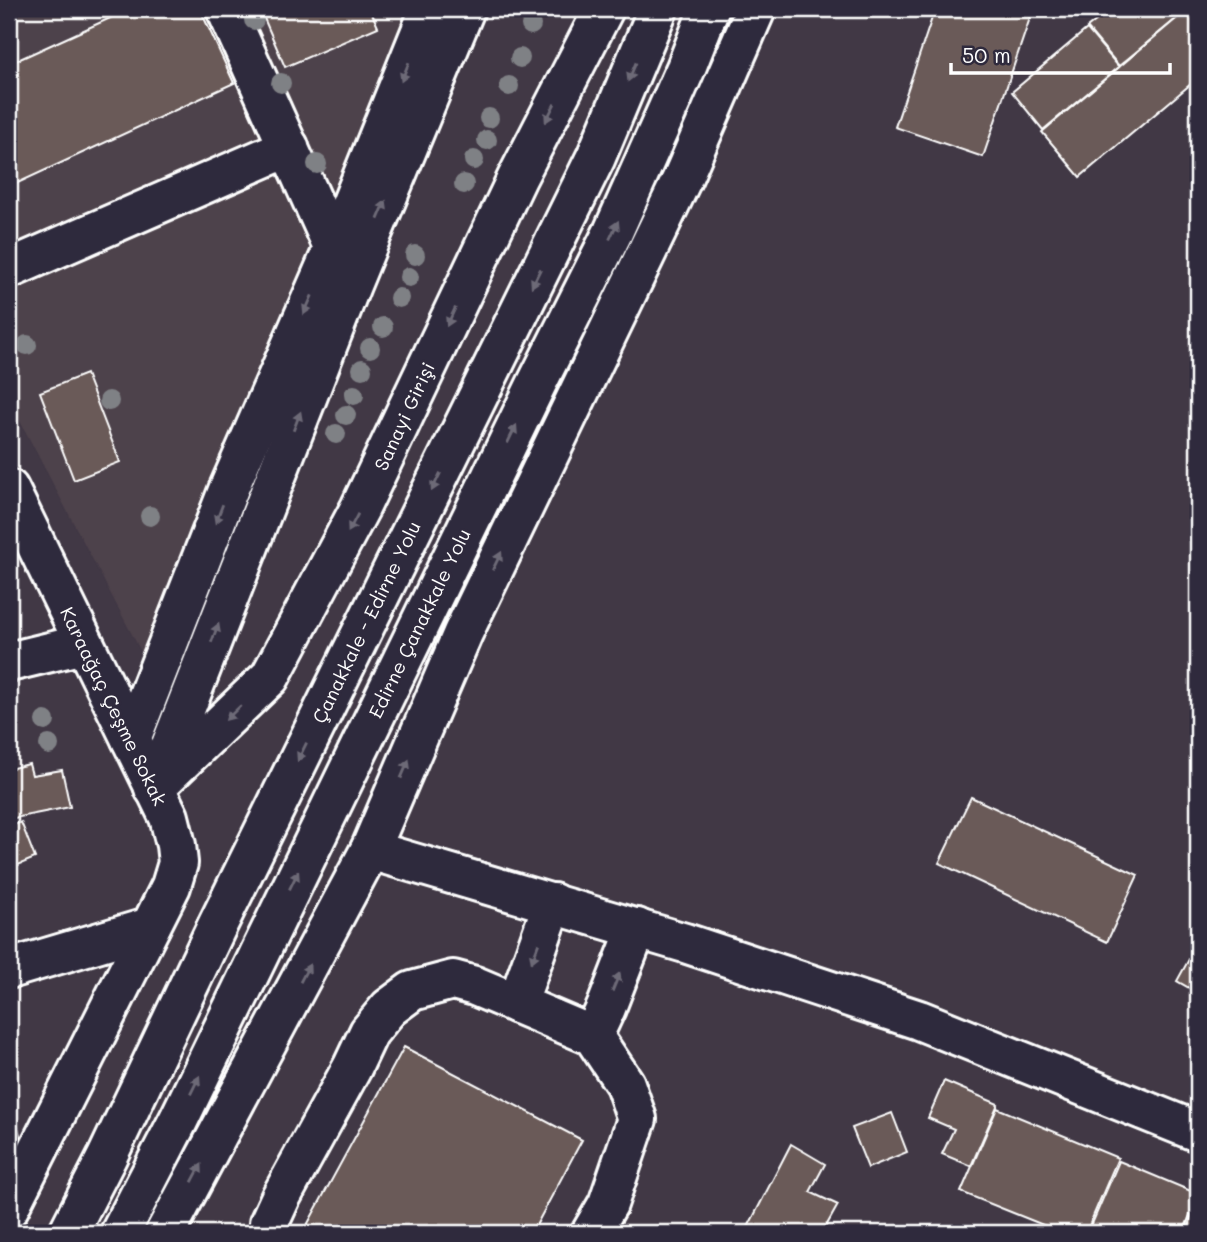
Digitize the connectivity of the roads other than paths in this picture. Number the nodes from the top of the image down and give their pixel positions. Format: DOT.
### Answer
graph roads {
  1 [pos="226,9"];
  2 [pos="430,9"];
  3 [pos="466,9"];
  4 [pos="604,9"];
  5 [pos="658,9"];
  6 [pos="709,9"];
  7 [pos="756,9"];
  8 [pos="289,147"];
  9 [pos="334,247"];
  10 [pos="9,269"];
  11 [pos="351,285"];
  12 [pos="9,489"];
  13 [pos="83,644"];
  14 [pos="9,662"];
  15 [pos="131,739"];
  16 [pos="154,788"];
  17 [pos="370,850"];
  18 [pos="554,903"];
  19 [pos="150,927"];
  20 [pos="637,928"];
  21 [pos="9,969"];
  22 [pos="517,1004"];
  23 [pos="593,1036"];
  24 [pos="1198,1132"];
  25 [pos="9,1208"];
  26 [pos="68,1233"];
  27 [pos="120,1233"];
  28 [pos="165,1233"];
  29 [pos="271,1233"];
  30 [pos="591,1233"];
  1 -- 8 [label="main road"];
  2 -- 9 [label="main road, one-way"];
  11 -- 3 [label="main road, one-way"];
  4 -- 16 [label="main road, Sanayi Girişi, one-way"];
  5 -- 26 [label="main road, Çanakkale - Edirne Yolu, one-way"];
  27 -- 6 [label="main road, Edirne Çanakkale Yolu, one-way"];
  17 -- 7 [label="main road, one-way"];
  8 -- 9 [label="main road"];
  8 -- 10 [label="main road"];
  9 -- 11 [label="main road"];
  9 -- 15 [label="main road, one-way"];
  16 -- 11 [label="main road, one-way"];
  12 -- 13 [label="main road, Karaağaç Çeşme Sokak"];
  13 -- 14 [label="main road"];
  13 -- 15 [label="main road, Karaağaç Çeşme Sokak"];
  15 -- 16 [label="main road, Karaağaç Çeşme Sokak"];
  16 -- 19 [label="main road, Karaağaç Çeşme Sokak"];
  17 -- 18 [label="main road"];
  28 -- 17 [label="main road, one-way"];
  18 -- 20 [label="main road"];
  18 -- 22 [label="main road, one-way"];
  19 -- 21 [label="main road"];
  19 -- 25 [label="main road, Karaağaç Çeşme Sokak"];
  23 -- 20 [label="main road, one-way"];
  20 -- 24 [label="main road"];
  22 -- 23 [label="main road"];
  22 -- 29 [label="main road"];
  23 -- 30 [label="main road"];
}
